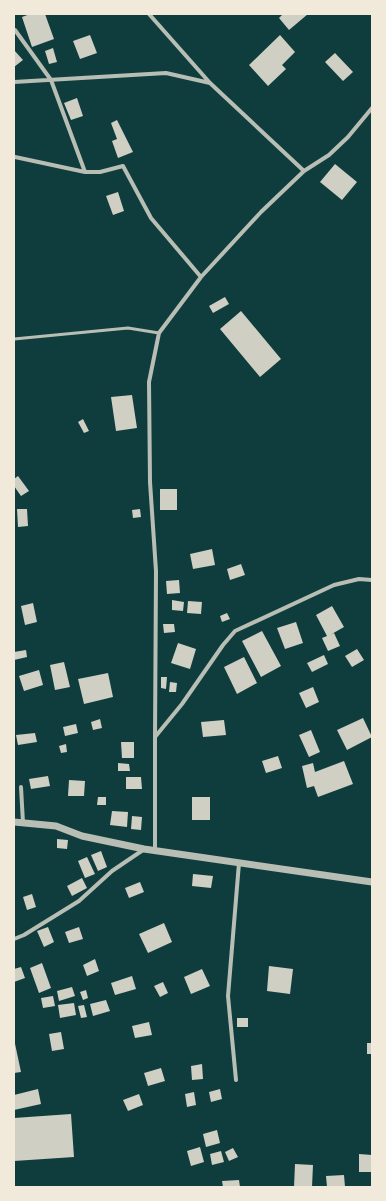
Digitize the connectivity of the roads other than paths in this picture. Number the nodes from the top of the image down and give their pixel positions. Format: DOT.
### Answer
graph roads {
  1 [pos="149,14"];
  2 [pos="15,30"];
  3 [pos="51,80"];
  4 [pos="14,82"];
  5 [pos="210,83"];
  6 [pos="372,108"];
  7 [pos="15,157"];
  8 [pos="304,171"];
  9 [pos="85,172"];
  10 [pos="201,277"];
  11 [pos="159,333"];
  12 [pos="14,339"];
  13 [pos="372,580"];
  14 [pos="155,737"];
  15 [pos="21,787"];
  16 [pos="14,822"];
  17 [pos="23,823"];
  18 [pos="144,849"];
  19 [pos="155,850"];
  20 [pos="239,863"];
  21 [pos="372,882"];
  22 [pos="14,938"];
  23 [pos="236,1080"];
  1 -- 5 [label="street"];
  2 -- 3 [label="street"];
  3 -- 4 [label="street"];
  3 -- 5 [label="street"];
  3 -- 9 [label="street"];
  5 -- 8 [label="street"];
  6 -- 8 [label="street"];
  7 -- 9 [label="street"];
  8 -- 10 [label="street"];
  9 -- 10 [label="street"];
  10 -- 11 [label="street"];
  11 -- 12 [label="lane"];
  11 -- 14 [label="street"];
  13 -- 14 [label="street"];
  14 -- 19 [label="street"];
  15 -- 17 [label="street"];
  16 -- 17 [label="street"];
  17 -- 18 [label="street"];
  18 -- 19 [label="street"];
  18 -- 22 [label="street"];
  19 -- 20 [label="street"];
  20 -- 21 [label="street"];
  20 -- 23 [label="street"];
}
